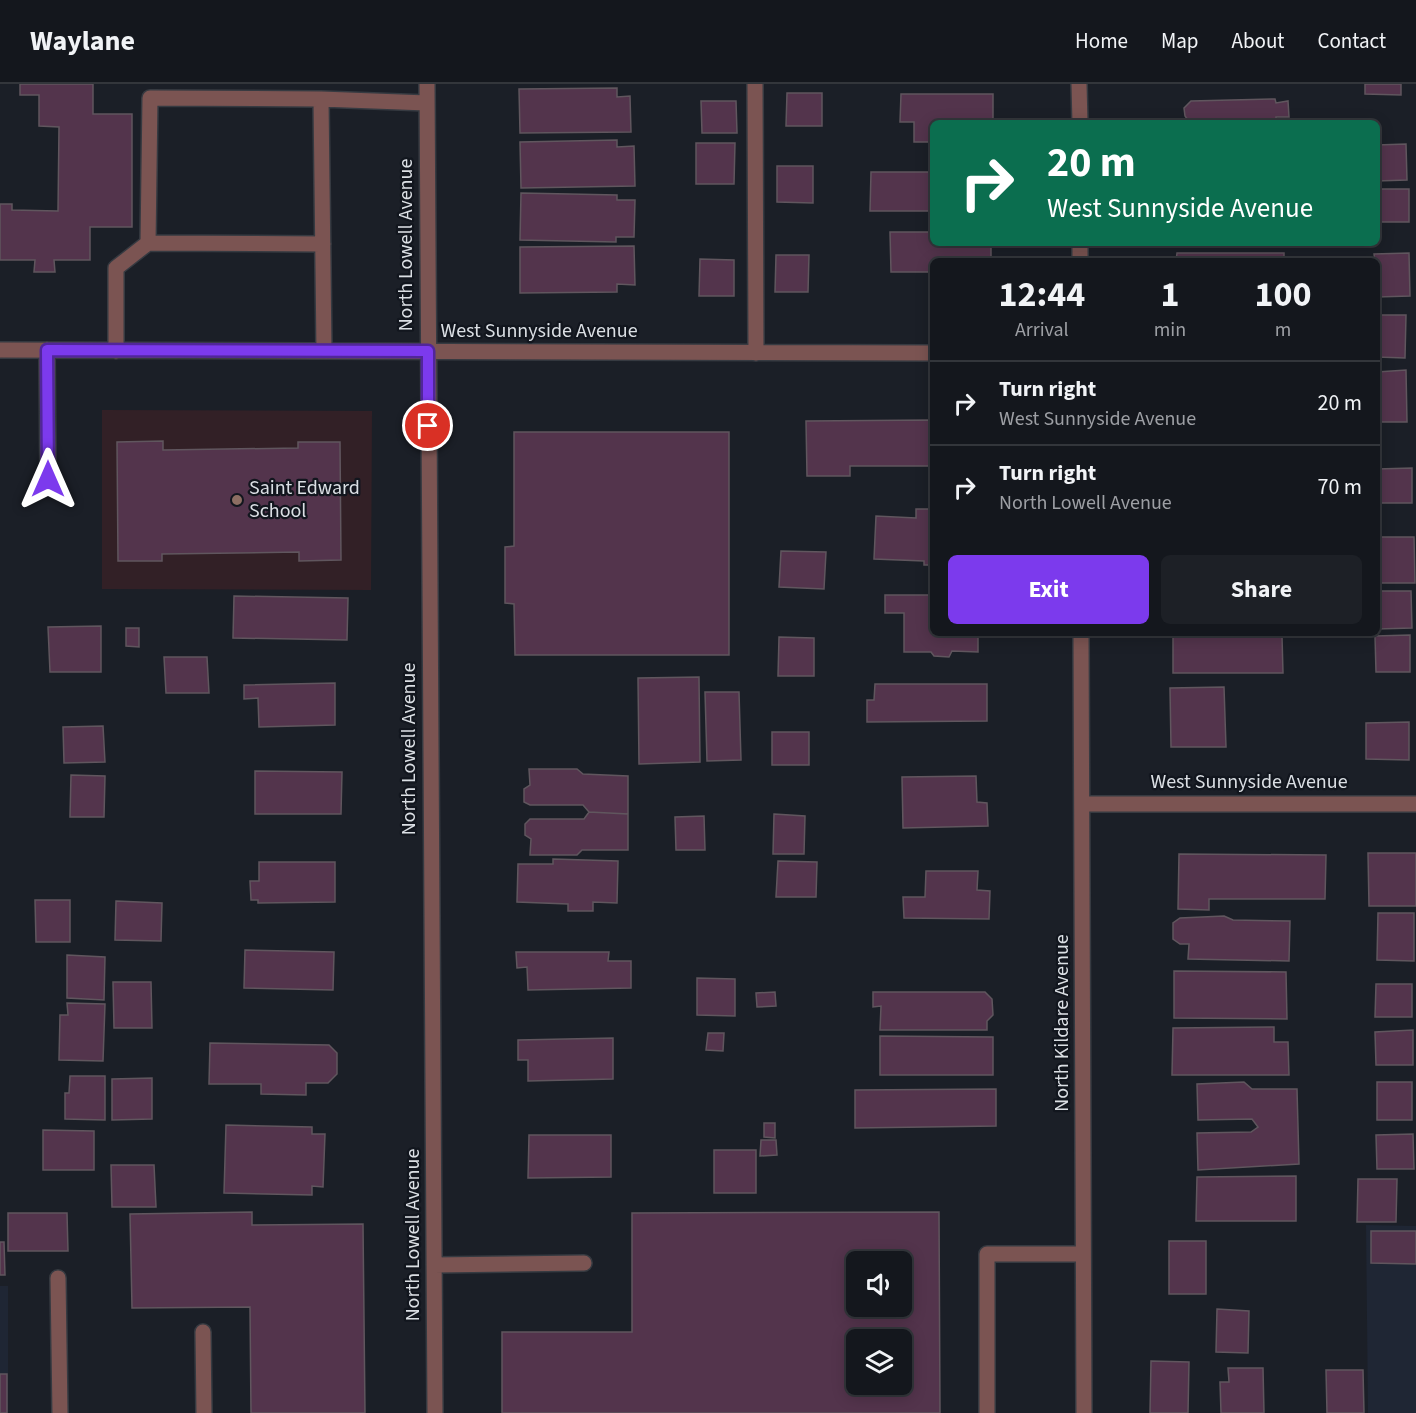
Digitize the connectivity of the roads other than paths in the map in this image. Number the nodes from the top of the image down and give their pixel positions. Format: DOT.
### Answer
graph roads {
  1 [pos="427,84"];
  2 [pos="755,84"];
  3 [pos="1079,84"];
  4 [pos="321,99"];
  5 [pos="427,103"];
  6 [pos="1080,120"];
  7 [pos="148,243"];
  8 [pos="323,244"];
  9 [pos="0,350"];
  10 [pos="47,350"];
  11 [pos="116,351"];
  12 [pos="324,351"];
  13 [pos="428,351"];
  14 [pos="756,353"];
  15 [pos="930,353"];
  16 [pos="48,479"];
  17 [pos="1081,636"];
  18 [pos="1082,804"];
  19 [pos="1416,804"];
  20 [pos="1083,1254"];
  21 [pos="584,1263"];
  22 [pos="434,1265"];
  23 [pos="58,1278"];
  24 [pos="203,1332"];
  25 [pos="60,1413"];
  26 [pos="204,1413"];
  27 [pos="435,1413"];
  28 [pos="987,1413"];
  29 [pos="1084,1413"];
  1 -- 5 [label="street, North Lowell Avenue"];
  2 -- 14 [label="street"];
  3 -- 6 [label="street"];
  4 -- 5 [label="street"];
  4 -- 7 [label="street"];
  4 -- 8 [label="street"];
  5 -- 13 [label="street, North Lowell Avenue"];
  7 -- 8 [label="street"];
  7 -- 11 [label="street"];
  8 -- 12 [label="street"];
  9 -- 10 [label="street, West Sunnyside Avenue"];
  10 -- 11 [label="street, West Sunnyside Avenue"];
  10 -- 16 [label="street"];
  11 -- 12 [label="street, West Sunnyside Avenue"];
  12 -- 13 [label="street, West Sunnyside Avenue"];
  13 -- 14 [label="street, West Sunnyside Avenue"];
  13 -- 22 [label="street, North Lowell Avenue"];
  14 -- 15 [label="street, West Sunnyside Avenue"];
  17 -- 18 [label="street, North Kildare Avenue"];
  18 -- 19 [label="street, West Sunnyside Avenue"];
  18 -- 20 [label="street, North Kildare Avenue"];
  20 -- 28 [label="street"];
  20 -- 29 [label="street, North Kildare Avenue"];
  21 -- 22 [label="street"];
  22 -- 27 [label="street, North Lowell Avenue"];
  23 -- 25 [label="street"];
  24 -- 26 [label="street"];
}
